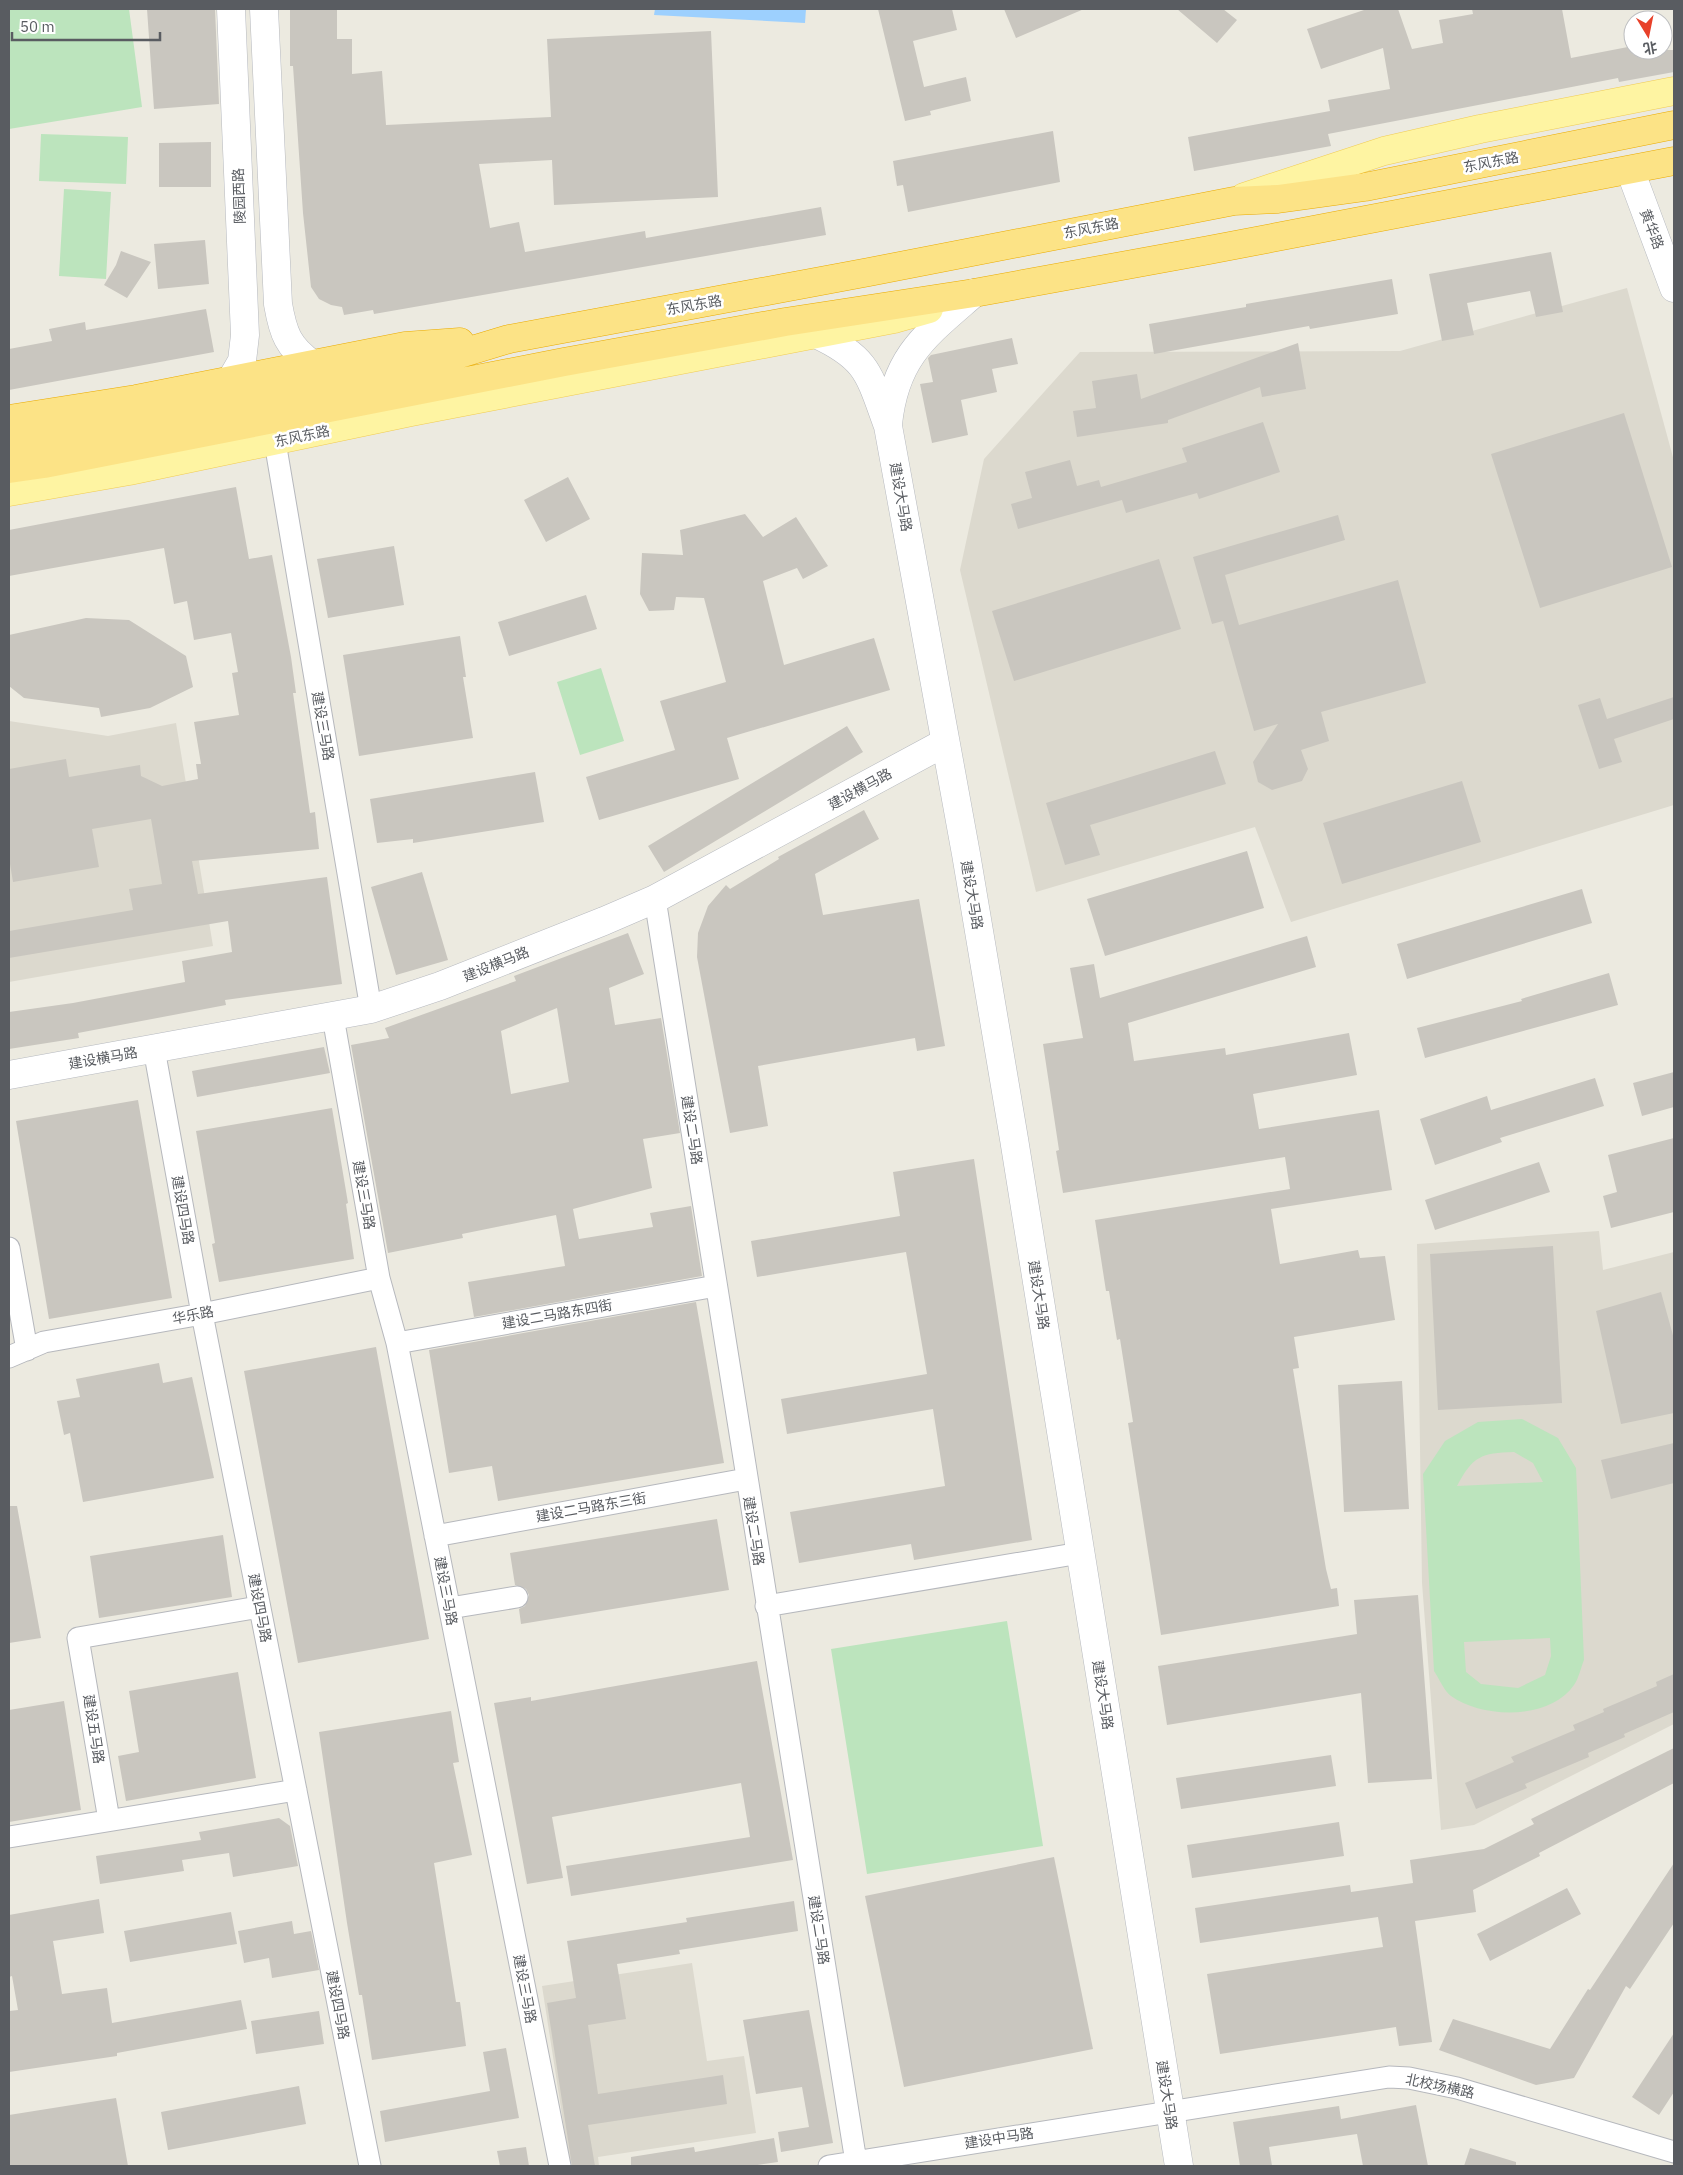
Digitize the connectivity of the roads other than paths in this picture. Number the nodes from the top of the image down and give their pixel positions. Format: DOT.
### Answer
graph roads {
  1 [pos="231,9"];
  2 [pos="264,9"];
  3 [pos="1674,91"];
  4 [pos="1674,108"];
  5 [pos="1674,125"];
  6 [pos="1674,161"];
  7 [pos="1630,170"];
  8 [pos="1674,171"];
  9 [pos="1234,201"];
  10 [pos="1674,288"];
  11 [pos="974,293"];
  12 [pos="280,311"];
  13 [pos="244,316"];
  14 [pos="816,334"];
  15 [pos="509,338"];
  16 [pos="312,364"];
  17 [pos="230,380"];
  18 [pos="9,420"];
  19 [pos="888,426"];
  20 [pos="9,442"];
  21 [pos="276,442"];
  22 [pos="9,469"];
  23 [pos="9,492"];
  24 [pos="944,743"];
  25 [pos="655,899"];
  26 [pos="371,1009"];
  27 [pos="333,1016"];
  28 [pos="154,1049"];
  29 [pos="9,1075"];
  30 [pos="9,1248"];
  31 [pos="379,1278"];
  32 [pos="716,1286"];
  33 [pos="202,1314"];
  34 [pos="397,1343"];
  35 [pos="18,1354"];
  36 [pos="746,1478"];
  37 [pos="435,1536"];
  38 [pos="1080,1553"];
  39 [pos="517,1597"];
  40 [pos="766,1606"];
  41 [pos="259,1607"];
  42 [pos="450,1608"];
  43 [pos="296,1790"];
  44 [pos="109,1820"];
  45 [pos="9,1837"];
  46 [pos="1170,2110"];
  47 [pos="1674,2152"];
  48 [pos="856,2162"];
  49 [pos="370,2166"];
  50 [pos="560,2166"];
  51 [pos="829,2166"];
  52 [pos="1179,2166"];
  1 -- 13 [label="street, 陵园西路"];
  2 -- 12 [label="street"];
  3 -- 9 [label="main road"];
  4 -- 9 [label="highway"];
  5 -- 9 [label="highway, 东风东路"];
  6 -- 7 [label="highway, 东风东路"];
  7 -- 8 [label="main road"];
  7 -- 10 [label="street, 黄华路"];
  7 -- 11 [label="highway, 东风东路"];
  9 -- 15 [label="highway, 东风东路"];
  11 -- 14 [label="main road, 东风东路"];
  11 -- 19 [label="street"];
  11 -- 22 [label="highway, 东风东路"];
  12 -- 13 [label="street"];
  12 -- 16 [label="street"];
  13 -- 17 [label="street, 陵园西路"];
  14 -- 19 [label="street"];
  14 -- 21 [label="main road, 东风东路"];
  15 -- 16 [label="highway, 东风东路"];
  15 -- 20 [label="highway, 东风东路"];
  16 -- 17 [label="highway, 东风东路"];
  17 -- 18 [label="highway, 东风东路"];
  19 -- 24 [label="street, 建设大马路"];
  21 -- 23 [label="main road, 东风东路"];
  21 -- 26 [label="street, 建设三马路"];
  24 -- 25 [label="street, 建设横马路"];
  24 -- 38 [label="street, 建设大马路"];
  25 -- 26 [label="street, 建设横马路"];
  25 -- 32 [label="street, 建设二马路"];
  26 -- 27 [label="street, 建设横马路"];
  27 -- 28 [label="street, 建设横马路"];
  27 -- 31 [label="street, 建设三马路"];
  28 -- 29 [label="street, 建设横马路"];
  28 -- 33 [label="street, 建设四马路"];
  30 -- 35 [label="street"];
  31 -- 33 [label="street, 华乐路"];
  31 -- 34 [label="street, 建设三马路"];
  32 -- 34 [label="street, 建设二马路东四街"];
  32 -- 36 [label="street, 建设二马路"];
  33 -- 35 [label="street, 华乐路"];
  33 -- 41 [label="street, 建设四马路"];
  34 -- 37 [label="street, 建设三马路"];
  36 -- 37 [label="street, 建设二马路东三街"];
  36 -- 40 [label="street, 建设二马路"];
  37 -- 42 [label="street, 建设三马路"];
  38 -- 40 [label="street"];
  38 -- 46 [label="street, 建设大马路"];
  39 -- 42 [label="street"];
  40 -- 48 [label="street, 建设二马路"];
  41 -- 43 [label="street, 建设四马路"];
  41 -- 44 [label="street, 建设五马路"];
  42 -- 50 [label="street, 建设三马路"];
  43 -- 44 [label="street"];
  43 -- 49 [label="street, 建设四马路"];
  44 -- 45 [label="street"];
  46 -- 47 [label="street, 北校场横路"];
  46 -- 48 [label="street, 建设中马路"];
  46 -- 52 [label="street, 建设大马路"];
  48 -- 51 [label="street, 建设中马路"];
}
